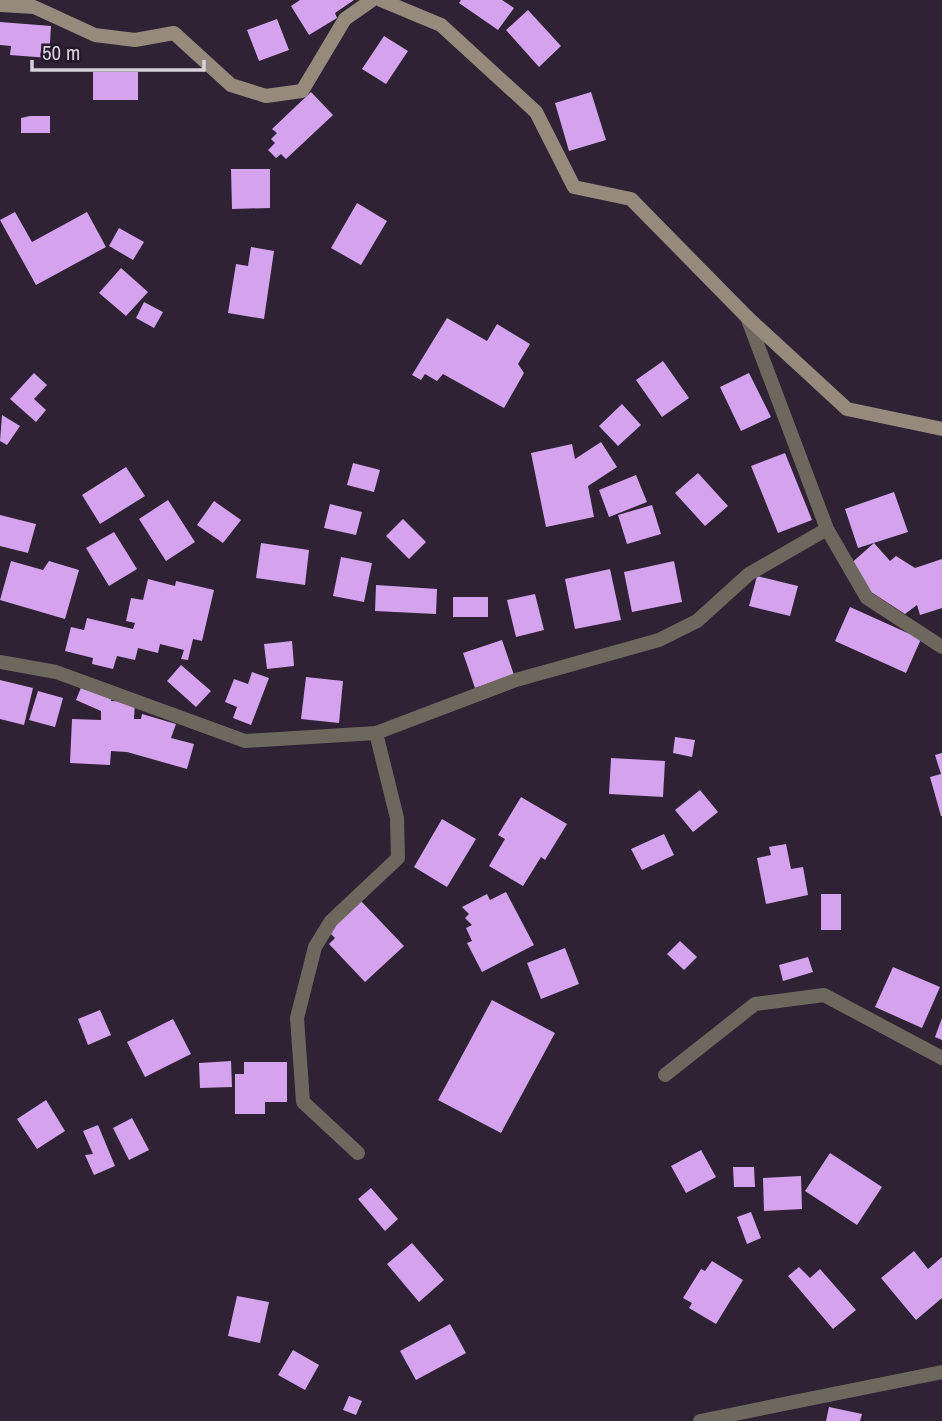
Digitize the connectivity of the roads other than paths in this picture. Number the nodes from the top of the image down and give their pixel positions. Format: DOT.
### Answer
graph roads {
  1 [pos="372,0"];
  2 [pos="381,0"];
  3 [pos="0,5"];
  4 [pos="747,317"];
  5 [pos="942,429"];
  6 [pos="827,529"];
  7 [pos="942,647"];
  8 [pos="0,662"];
  9 [pos="376,733"];
  10 [pos="942,1058"];
  11 [pos="665,1074"];
  12 [pos="358,1153"];
  13 [pos="942,1372"];
  14 [pos="700,1421"];
  1 -- 3 [label="street"];
  2 -- 4 [label="street"];
  4 -- 5 [label="street"];
  4 -- 6 [label="street"];
  6 -- 7 [label="street"];
  6 -- 9 [label="street"];
  8 -- 9 [label="street"];
  9 -- 12 [label="street"];
  10 -- 11 [label="street"];
  13 -- 14 [label="street"];
}
